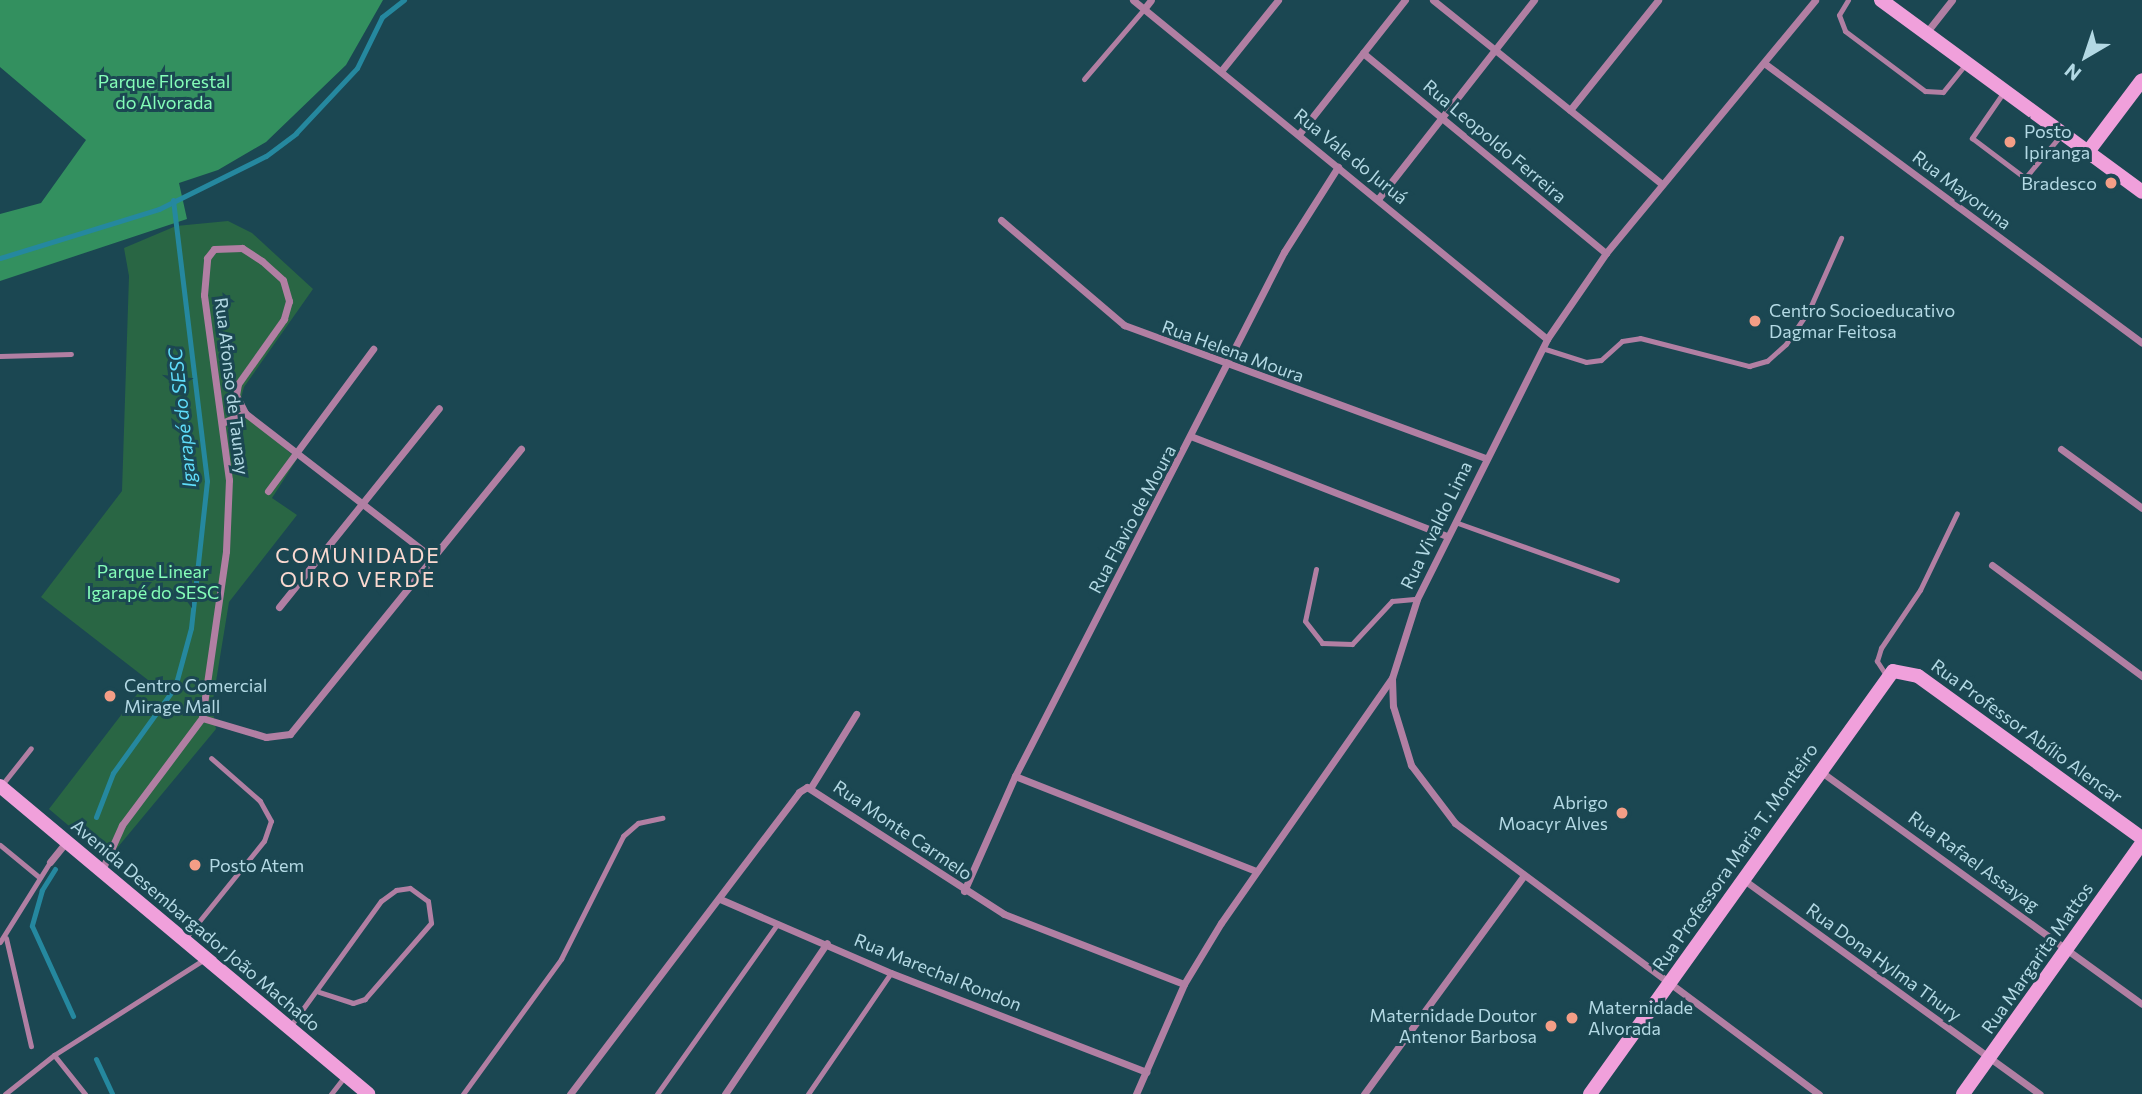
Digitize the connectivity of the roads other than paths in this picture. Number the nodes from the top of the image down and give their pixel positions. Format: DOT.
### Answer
graph roads {
  1 [pos="1133,0"];
  2 [pos="1151,0"];
  3 [pos="1278,0"];
  4 [pos="1405,0"];
  5 [pos="1433,0"];
  6 [pos="1534,0"];
  7 [pos="1658,0"];
  8 [pos="1815,0"];
  9 [pos="1848,0"];
  10 [pos="1881,0"];
  11 [pos="1952,0"];
  12 [pos="1143,9"];
  13 [pos="1926,34"];
  14 [pos="1496,50"];
  15 [pos="1363,53"];
  16 [pos="1764,63"];
  17 [pos="1965,65"];
  18 [pos="1221,71"];
  19 [pos="1084,79"];
  20 [pos="2142,80"];
  21 [pos="2003,92"];
  22 [pos="1570,110"];
  23 [pos="1442,117"];
  24 [pos="1298,134"];
  25 [pos="2061,135"];
  26 [pos="2087,153"];
  27 [pos="1338,167"];
  28 [pos="1662,184"];
  29 [pos="2142,192"];
  30 [pos="1378,199"];
  31 [pos="1001,219"];
  32 [pos="1841,238"];
  33 [pos="1606,253"];
  34 [pos="1547,339"];
  35 [pos="2142,343"];
  36 [pos="1542,348"];
  37 [pos="373,349"];
  38 [pos="71,354"];
  39 [pos="0,356"];
  40 [pos="1227,366"];
  41 [pos="439,408"];
  42 [pos="245,413"];
  43 [pos="222,423"];
  44 [pos="1193,437"];
  45 [pos="521,449"];
  46 [pos="2061,449"];
  47 [pos="296,451"];
  48 [pos="1485,458"];
  49 [pos="268,491"];
  50 [pos="366,503"];
  51 [pos="2142,508"];
  52 [pos="1958,513"];
  53 [pos="1454,522"];
  54 [pos="1447,536"];
  55 [pos="435,559"];
  56 [pos="1992,565"];
  57 [pos="1316,569"];
  58 [pos="1617,580"];
  59 [pos="1417,599"];
  60 [pos="279,607"];
  61 [pos="1886,675"];
  62 [pos="2142,676"];
  63 [pos="1392,678"];
  64 [pos="856,714"];
  65 [pos="202,718"];
  66 [pos="31,748"];
  67 [pos="211,758"];
  68 [pos="1820,771"];
  69 [pos="1015,776"];
  70 [pos="0,786"];
  71 [pos="811,787"];
  72 [pos="662,818"];
  73 [pos="2142,838"];
  74 [pos="66,841"];
  75 [pos="2142,843"];
  76 [pos="0,845"];
  77 [pos="50,862"];
  78 [pos="102,870"];
  79 [pos="1256,871"];
  80 [pos="1524,875"];
  81 [pos="39,877"];
  82 [pos="1744,880"];
  83 [pos="964,891"];
  84 [pos="720,899"];
  85 [pos="778,923"];
  86 [pos="3,940"];
  87 [pos="184,940"];
  88 [pos="827,943"];
  89 [pos="2068,948"];
  90 [pos="206,958"];
  91 [pos="891,973"];
  92 [pos="1184,984"];
  93 [pos="1669,985"];
  94 [pos="319,992"];
  95 [pos="2142,1004"];
  96 [pos="289,1028"];
  97 [pos="31,1046"];
  98 [pos="54,1055"];
  99 [pos="1989,1058"];
  100 [pos="1146,1072"];
  101 [pos="345,1076"];
  102 [pos="5,1094"];
  103 [pos="85,1094"];
  104 [pos="331,1094"];
  105 [pos="368,1094"];
  106 [pos="463,1094"];
  107 [pos="570,1094"];
  108 [pos="657,1094"];
  109 [pos="725,1094"];
  110 [pos="808,1094"];
  111 [pos="1136,1094"];
  112 [pos="1364,1094"];
  113 [pos="1590,1094"];
  114 [pos="1819,1094"];
  115 [pos="1963,1094"];
  116 [pos="2040,1094"];
  1 -- 12 [label="street, Rua Vale do Juruá"];
  2 -- 12 [label="street"];
  3 -- 18 [label="street"];
  4 -- 15 [label="street"];
  5 -- 14 [label="street"];
  6 -- 14 [label="street"];
  7 -- 22 [label="street"];
  8 -- 16 [label="street, Rua Vivaldo Lima"];
  9 -- 17 [label="lane"];
  10 -- 13 [label="street"];
  11 -- 13 [label="street"];
  12 -- 18 [label="street, Rua Vale do Juruá"];
  12 -- 19 [label="lane"];
  13 -- 17 [label="street"];
  14 -- 22 [label="street"];
  14 -- 23 [label="street"];
  15 -- 23 [label="street, Rua Leopoldo Ferreira"];
  15 -- 24 [label="street"];
  16 -- 28 [label="street, Rua Vivaldo Lima"];
  16 -- 35 [label="street, Rua Mayoruna"];
  17 -- 21 [label="street"];
  18 -- 24 [label="street, Rua Vale do Juruá"];
  20 -- 26 [label="street"];
  21 -- 25 [label="street"];
  21 -- 25 [label="lane"];
  22 -- 28 [label="street"];
  23 -- 30 [label="street"];
  23 -- 33 [label="street, Rua Leopoldo Ferreira"];
  24 -- 27 [label="street, Rua Vale do Juruá"];
  25 -- 26 [label="street"];
  26 -- 29 [label="street"];
  27 -- 30 [label="street, Rua Vale do Juruá"];
  27 -- 40 [label="street, Rua Flavio de Moura"];
  28 -- 33 [label="street, Rua Vivaldo Lima"];
  30 -- 34 [label="street, Rua Vale do Juruá"];
  31 -- 40 [label="street, Rua Helena Moura"];
  32 -- 36 [label="lane"];
  33 -- 34 [label="street, Rua Vivaldo Lima"];
  34 -- 36 [label="street, Rua Vivaldo Lima"];
  36 -- 48 [label="street, Rua Vivaldo Lima"];
  37 -- 47 [label="street"];
  38 -- 39 [label="lane"];
  40 -- 44 [label="street, Rua Flavio de Moura"];
  40 -- 48 [label="street, Rua Helena Moura"];
  41 -- 50 [label="street"];
  42 -- 43 [label="street"];
  42 -- 43 [label="street, Rua Afonso de Taunay"];
  42 -- 47 [label="street"];
  43 -- 65 [label="street, Rua Afonso de Taunay"];
  44 -- 54 [label="street"];
  44 -- 69 [label="street, Rua Flavio de Moura"];
  45 -- 55 [label="street"];
  46 -- 51 [label="street"];
  47 -- 49 [label="street"];
  47 -- 50 [label="street"];
  48 -- 53 [label="street, Rua Vivaldo Lima"];
  50 -- 55 [label="street"];
  50 -- 60 [label="street"];
  52 -- 61 [label="lane"];
  53 -- 54 [label="street, Rua Vivaldo Lima"];
  53 -- 58 [label="lane"];
  54 -- 59 [label="street, Rua Vivaldo Lima"];
  55 -- 65 [label="street"];
  56 -- 62 [label="street"];
  57 -- 59 [label="lane"];
  59 -- 63 [label="street, Rua Vivaldo Lima"];
  61 -- 68 [label="street, Rua Professora Maria T. Monteiro"];
  61 -- 73 [label="street, Rua Professor Abílio Alencar"];
  63 -- 79 [label="street, Rua Vivaldo Lima"];
  63 -- 80 [label="street"];
  64 -- 71 [label="street"];
  65 -- 78 [label="street"];
  66 -- 70 [label="lane"];
  67 -- 87 [label="lane"];
  68 -- 82 [label="street, Rua Professora Maria T. Monteiro"];
  68 -- 89 [label="street, Rua Rafael Assayag"];
  69 -- 79 [label="street"];
  69 -- 83 [label="street, Rua Flavio de Moura"];
  70 -- 74 [label="street, Avenida Desembargador João Machado"];
  71 -- 83 [label="street, Rua Monte Carmelo"];
  71 -- 84 [label="street, Rua Monte Carmelo"];
  72 -- 106 [label="lane"];
  74 -- 77 [label="street"];
  74 -- 78 [label="street, Avenida Desembargador João Machado"];
  75 -- 89 [label="street, Rua Margarita Mattos"];
  76 -- 81 [label="lane"];
  77 -- 81 [label="lane"];
  78 -- 87 [label="street, Avenida Desembargador João Machado"];
  79 -- 92 [label="street, Rua Vivaldo Lima"];
  80 -- 93 [label="street"];
  80 -- 112 [label="street"];
  81 -- 86 [label="lane"];
  82 -- 93 [label="street, Rua Professora Maria T. Monteiro"];
  82 -- 99 [label="street, Rua Dona Hylma Thury"];
  83 -- 92 [label="street, Rua Monte Carmelo"];
  84 -- 85 [label="street, Rua Marechal Rondon"];
  84 -- 107 [label="street, Rua Monte Carmelo"];
  85 -- 88 [label="street, Rua Marechal Rondon"];
  85 -- 108 [label="lane"];
  86 -- 97 [label="lane"];
  87 -- 90 [label="street, Avenida Desembargador João Machado"];
  88 -- 91 [label="street, Rua Marechal Rondon"];
  88 -- 109 [label="street"];
  89 -- 95 [label="street, Rua Rafael Assayag"];
  89 -- 99 [label="street, Rua Margarita Mattos"];
  90 -- 96 [label="street, Avenida Desembargador João Machado"];
  90 -- 98 [label="lane"];
  91 -- 100 [label="street, Rua Marechal Rondon"];
  91 -- 110 [label="lane"];
  92 -- 100 [label="street, Rua Vivaldo Lima"];
  93 -- 113 [label="street, Rua Professora Maria T. Monteiro"];
  93 -- 114 [label="street"];
  94 -- 94 [label="lane"];
  94 -- 96 [label="lane"];
  96 -- 101 [label="street, Avenida Desembargador João Machado"];
  98 -- 102 [label="lane"];
  98 -- 103 [label="lane"];
  99 -- 115 [label="street, Rua Margarita Mattos"];
  99 -- 116 [label="street, Rua Dona Hylma Thury"];
  100 -- 111 [label="street, Rua Vivaldo Lima"];
  101 -- 104 [label="lane"];
  101 -- 105 [label="street, Avenida Desembargador João Machado"];
}
